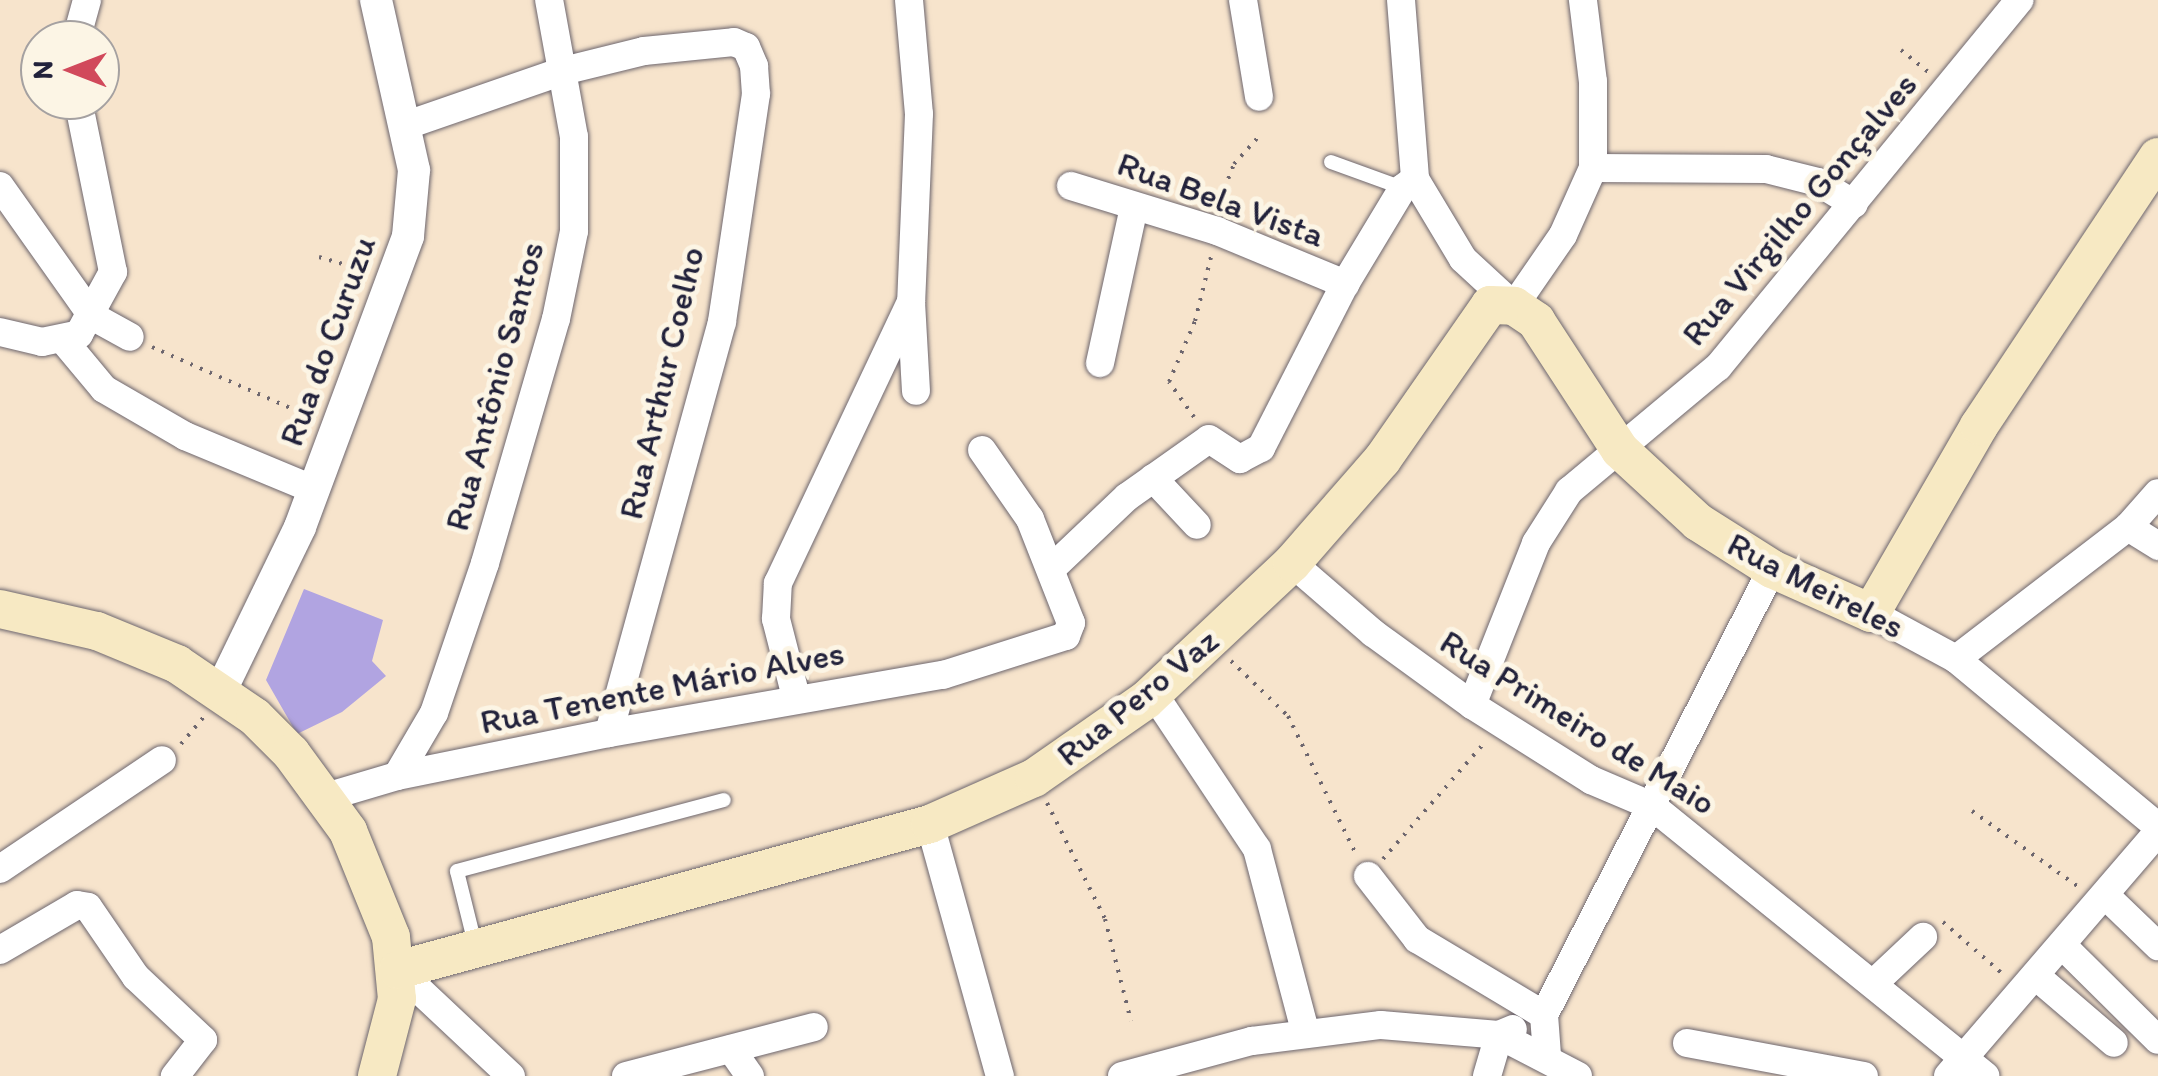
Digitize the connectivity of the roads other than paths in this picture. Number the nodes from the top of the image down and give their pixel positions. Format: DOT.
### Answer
graph roads {
  1 [pos="376,0"];
  2 [pos="548,0"];
  3 [pos="910,0"];
  4 [pos="1243,0"];
  5 [pos="1401,0"];
  6 [pos="1584,0"];
  7 [pos="2019,0"];
  8 [pos="563,71"];
  9 [pos="1258,97"];
  10 [pos="82,120"];
  11 [pos="407,125"];
  12 [pos="2158,158"];
  13 [pos="1331,162"];
  14 [pos="1593,168"];
  15 [pos="1409,184"];
  16 [pos="0,186"];
  17 [pos="1071,186"];
  18 [pos="1854,204"];
  19 [pos="1134,206"];
  20 [pos="1344,284"];
  21 [pos="910,302"];
  22 [pos="1514,306"];
  23 [pos="92,316"];
  24 [pos="0,332"];
  25 [pos="130,337"];
  26 [pos="72,348"];
  27 [pos="1100,363"];
  28 [pos="916,391"];
  29 [pos="982,450"];
  30 [pos="1620,450"];
  31 [pos="1154,478"];
  32 [pos="315,490"];
  33 [pos="2158,494"];
  34 [pos="1198,525"];
  35 [pos="2128,527"];
  36 [pos="2158,546"];
  37 [pos="1292,563"];
  38 [pos="1772,569"];
  39 [pos="1050,570"];
  40 [pos="0,610"];
  41 [pos="1871,612"];
  42 [pos="1956,659"];
  43 [pos="220,692"];
  44 [pos="1153,693"];
  45 [pos="796,697"];
  46 [pos="1472,705"];
  47 [pos="610,734"];
  48 [pos="162,760"];
  49 [pos="397,776"];
  50 [pos="326,798"];
  51 [pos="724,800"];
  52 [pos="1652,806"];
  53 [pos="930,824"];
  54 [pos="2158,829"];
  55 [pos="0,869"];
  56 [pos="1368,876"];
  57 [pos="2102,899"];
  58 [pos="1931,928"];
  59 [pos="2158,946"];
  60 [pos="2064,947"];
  61 [pos="476,948"];
  62 [pos="0,950"];
  63 [pos="398,970"];
  64 [pos="1875,982"];
  65 [pos="2029,985"];
  66 [pos="1544,1014"];
  67 [pos="814,1027"];
  68 [pos="1306,1031"];
  69 [pos="1499,1035"];
  70 [pos="2158,1040"];
  71 [pos="1687,1043"];
  72 [pos="2114,1043"];
  73 [pos="731,1049"];
  74 [pos="1547,1055"];
  75 [pos="1957,1065"];
  76 [pos="175,1076"];
  77 [pos="377,1076"];
  78 [pos="511,1076"];
  79 [pos="626,1076"];
  80 [pos="750,1076"];
  81 [pos="1000,1076"];
  82 [pos="1122,1076"];
  83 [pos="1487,1076"];
  84 [pos="1578,1076"];
  85 [pos="1864,1076"];
  86 [pos="1986,1076"];
  1 -- 11 [label="street, Rua do Curuzu"];
  2 -- 8 [label="street, Rua Antônio Santos"];
  3 -- 21 [label="street"];
  4 -- 9 [label="street"];
  5 -- 15 [label="street"];
  6 -- 14 [label="street"];
  7 -- 18 [label="street, Rua Virgilho Gonçalves"];
  8 -- 11 [label="street"];
  8 -- 47 [label="street, Rua Arthur Coelho"];
  8 -- 49 [label="street, Rua Antônio Santos"];
  10 -- 23 [label="street"];
  11 -- 32 [label="street, Rua do Curuzu"];
  12 -- 41 [label="main road"];
  13 -- 15 [label="lane"];
  14 -- 18 [label="street"];
  14 -- 22 [label="street"];
  15 -- 20 [label="street"];
  15 -- 22 [label="street"];
  16 -- 23 [label="street"];
  17 -- 19 [label="street, Rua Bela Vista"];
  18 -- 30 [label="street, Rua Virgilho Gonçalves"];
  19 -- 20 [label="street, Rua Bela Vista"];
  19 -- 27 [label="street"];
  20 -- 31 [label="street"];
  21 -- 28 [label="street"];
  21 -- 45 [label="street"];
  22 -- 30 [label="main road, Rua Meireles"];
  22 -- 37 [label="main road, Rua Pero Vaz"];
  23 -- 25 [label="street"];
  23 -- 26 [label="street"];
  24 -- 26 [label="street"];
  26 -- 32 [label="street"];
  29 -- 39 [label="street"];
  30 -- 38 [label="main road, Rua Meireles"];
  30 -- 46 [label="street, Rua Virgilho Gonçalves"];
  31 -- 34 [label="street"];
  31 -- 39 [label="street"];
  32 -- 43 [label="street, Rua do Curuzu"];
  33 -- 35 [label="street"];
  35 -- 36 [label="street"];
  35 -- 42 [label="street"];
  37 -- 44 [label="main road, Rua Pero Vaz"];
  37 -- 46 [label="street, Rua Primeiro de Maio"];
  38 -- 41 [label="main road, Rua Meireles"];
  38 -- 52 [label="street"];
  39 -- 45 [label="street, Rua Tenente Mário Alves"];
  40 -- 43 [label="main road"];
  41 -- 42 [label="street, Rua Meireles"];
  42 -- 54 [label="street, Rua Meireles"];
  43 -- 50 [label="main road"];
  44 -- 53 [label="main road, Rua Pero Vaz"];
  44 -- 68 [label="street"];
  45 -- 47 [label="street, Rua Tenente Mário Alves"];
  46 -- 52 [label="street, Rua Primeiro de Maio"];
  47 -- 49 [label="street, Rua Tenente Mário Alves"];
  48 -- 55 [label="street"];
  49 -- 50 [label="street, Rua Tenente Mário Alves"];
  50 -- 63 [label="main road"];
  51 -- 61 [label="lane"];
  52 -- 64 [label="street, Rua Primeiro de Maio"];
  52 -- 66 [label="street"];
  53 -- 61 [label="main road, Rua Pero Vaz"];
  53 -- 81 [label="street"];
  54 -- 57 [label="street"];
  56 -- 66 [label="street"];
  57 -- 59 [label="street"];
  57 -- 60 [label="street"];
  58 -- 64 [label="street"];
  60 -- 65 [label="street"];
  60 -- 70 [label="street"];
  61 -- 63 [label="main road, Rua Pero Vaz"];
  62 -- 76 [label="street"];
  63 -- 77 [label="main road"];
  63 -- 78 [label="street"];
  64 -- 75 [label="street, Rua Primeiro de Maio"];
  65 -- 72 [label="street"];
  65 -- 75 [label="street"];
  66 -- 69 [label="street"];
  66 -- 74 [label="street"];
  67 -- 73 [label="street"];
  68 -- 69 [label="street"];
  68 -- 82 [label="street"];
  69 -- 74 [label="street"];
  69 -- 83 [label="street"];
  71 -- 85 [label="street"];
  73 -- 79 [label="street"];
  73 -- 80 [label="street"];
  74 -- 84 [label="street"];
  75 -- 86 [label="street, Rua Primeiro de Maio"];
}
